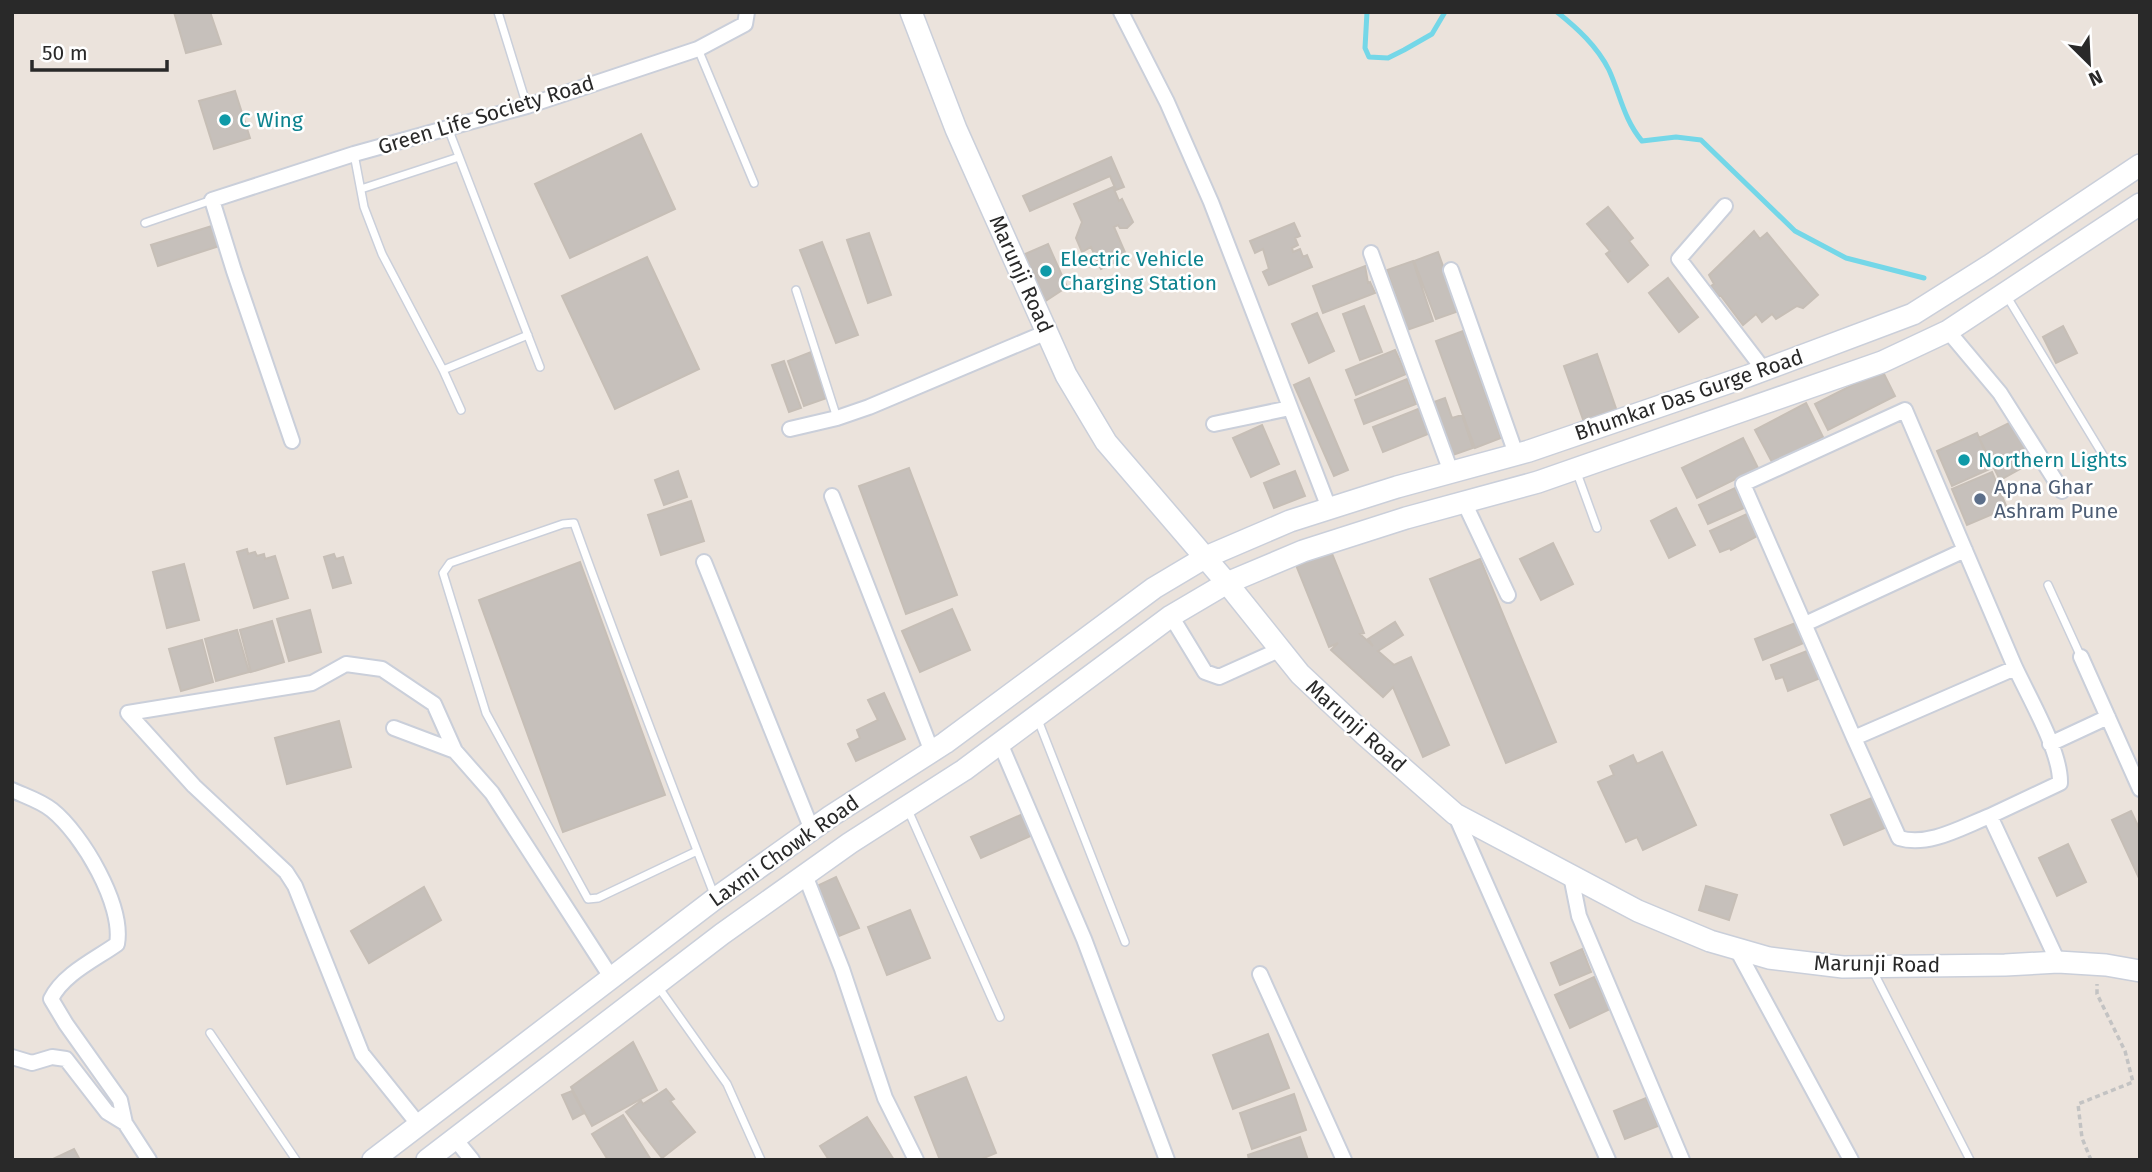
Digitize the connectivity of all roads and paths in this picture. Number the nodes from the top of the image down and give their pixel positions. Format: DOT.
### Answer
graph roads {
  1 [pos="498,12"];
  2 [pos="747,12"];
  3 [pos="911,12"];
  4 [pos="1121,12"];
  5 [pos="698,49"];
  6 [pos="527,106"];
  7 [pos="448,128"];
  8 [pos="354,154"];
  9 [pos="459,157"];
  10 [pos="2140,165"];
  11 [pos="754,183"];
  12 [pos="361,190"];
  13 [pos="212,200"];
  14 [pos="2140,204"];
  15 [pos="1725,206"];
  16 [pos="145,223"];
  17 [pos="1371,253"];
  18 [pos="1451,270"];
  19 [pos="796,290"];
  20 [pos="2006,294"];
  21 [pos="1913,313"];
  22 [pos="1948,331"];
  23 [pos="1047,332"];
  24 [pos="528,335"];
  25 [pos="1926,342"];
  26 [pos="540,367"];
  27 [pos="443,370"];
  28 [pos="1756,373"];
  29 [pos="1759,405"];
  30 [pos="1290,408"];
  31 [pos="461,410"];
  32 [pos="837,418"];
  33 [pos="1214,424"];
  34 [pos="790,429"];
  35 [pos="292,441"];
  36 [pos="1516,454"];
  37 [pos="2103,455"];
  38 [pos="1575,469"];
  39 [pos="1451,472"];
  40 [pos="1527,485"];
  41 [pos="2062,491"];
  42 [pos="832,496"];
  43 [pos="1464,502"];
  44 [pos="1329,508"];
  45 [pos="1597,528"];
  46 [pos="1965,550"];
  47 [pos="1206,557"];
  48 [pos="704,562"];
  49 [pos="1227,583"];
  50 [pos="2048,585"];
  51 [pos="1508,594"];
  52 [pos="1171,616"];
  53 [pos="1805,624"];
  54 [pos="1280,649"];
  55 [pos="2081,657"];
  56 [pos="2015,668"];
  57 [pos="1037,716"];
  58 [pos="2108,717"];
  59 [pos="394,728"];
  60 [pos="1854,738"];
  61 [pos="1000,743"];
  62 [pos="2050,744"];
  63 [pos="454,751"];
  64 [pos="932,752"];
  65 [pos="2140,789"];
  66 [pos="12,790"];
  67 [pos="906,806"];
  68 [pos="1455,814"];
  69 [pos="1990,816"];
  70 [pos="812,830"];
  71 [pos="697,851"];
  72 [pos="779,852"];
  73 [pos="1571,876"];
  74 [pos="800,878"];
  75 [pos="716,898"];
  76 [pos="1125,942"];
  77 [pos="1736,948"];
  78 [pos="2058,962"];
  79 [pos="2097,964"];
  80 [pos="1871,967"];
  81 [pos="2140,971"];
  82 [pos="1260,974"];
  83 [pos="611,978"];
  84 [pos="656,984"];
  85 [pos="1000,1017"];
  86 [pos="209,1033"];
  87 [pos="12,1057"];
  88 [pos="427,1118"];
  89 [pos="125,1123"];
  90 [pos="455,1139"];
  91 [pos="149,1160"];
  92 [pos="296,1160"];
  93 [pos="373,1160"];
  94 [pos="427,1160"];
  95 [pos="472,1160"];
  96 [pos="761,1160"];
  97 [pos="916,1160"];
  98 [pos="1167,1160"];
  99 [pos="1344,1160"];
  100 [pos="1608,1160"];
  101 [pos="1682,1160"];
  102 [pos="1851,1160"];
  103 [pos="1970,1160"];
  104 [pos="2091,1160"];
  1 -- 6 [label="lane"];
  2 -- 5 [label="street, Green Life Society Road"];
  3 -- 23 [label="main road, Marunji Road"];
  4 -- 30 [label="street"];
  5 -- 6 [label="street, Green Life Society Road"];
  5 -- 11 [label="lane"];
  6 -- 7 [label="street, Green Life Society Road"];
  7 -- 8 [label="street, Green Life Society Road"];
  7 -- 9 [label="lane"];
  8 -- 12 [label="lane"];
  8 -- 13 [label="street, Green Life Society Road"];
  9 -- 12 [label="lane"];
  9 -- 24 [label="lane"];
  10 -- 21 [label="main road, Bhumkar Das Gurge Road"];
  12 -- 27 [label="lane"];
  13 -- 16 [label="lane"];
  13 -- 35 [label="street"];
  14 -- 20 [label="main road, Bhumkar Das Gurge Road"];
  15 -- 28 [label="street"];
  17 -- 39 [label="street"];
  18 -- 36 [label="street"];
  19 -- 32 [label="lane"];
  20 -- 22 [label="main road, Bhumkar Das Gurge Road"];
  20 -- 37 [label="lane"];
  21 -- 25 [label="main road"];
  21 -- 28 [label="main road, Bhumkar Das Gurge Road"];
  22 -- 25 [label="main road, Bhumkar Das Gurge Road"];
  22 -- 41 [label="street"];
  23 -- 32 [label="street"];
  23 -- 47 [label="main road, Marunji Road"];
  24 -- 26 [label="lane"];
  24 -- 27 [label="lane"];
  25 -- 29 [label="main road, Bhumkar Das Gurge Road"];
  27 -- 31 [label="lane"];
  28 -- 29 [label="main road"];
  28 -- 36 [label="main road, Bhumkar Das Gurge Road"];
  29 -- 38 [label="main road, Bhumkar Das Gurge Road"];
  30 -- 33 [label="street"];
  30 -- 44 [label="street"];
  32 -- 34 [label="street"];
  36 -- 39 [label="main road, Bhumkar Das Gurge Road"];
  36 -- 40 [label="main road"];
  38 -- 40 [label="main road, Bhumkar Das Gurge Road"];
  38 -- 45 [label="lane"];
  39 -- 44 [label="main road, Bhumkar Das Gurge Road"];
  40 -- 43 [label="main road, Bhumkar Das Gurge Road"];
  42 -- 64 [label="street"];
  43 -- 49 [label="main road, Bhumkar Das Gurge Road"];
  43 -- 51 [label="street"];
  44 -- 47 [label="main road, Bhumkar Das Gurge Road"];
  46 -- 53 [label="street"];
  46 -- 53 [label="street"];
  46 -- 56 [label="street"];
  47 -- 49 [label="main road, Marunji Road"];
  47 -- 64 [label="main road, Laxmi Chowk Road"];
  48 -- 70 [label="street"];
  49 -- 52 [label="main road, Laxmi Chowk Road"];
  49 -- 54 [label="main road, Marunji Road"];
  50 -- 55 [label="lane"];
  52 -- 54 [label="street"];
  52 -- 57 [label="main road, Laxmi Chowk Road"];
  53 -- 60 [label="street"];
  54 -- 68 [label="main road, Marunji Road"];
  55 -- 58 [label="street"];
  56 -- 60 [label="street"];
  56 -- 62 [label="street"];
  57 -- 61 [label="main road, Laxmi Chowk Road"];
  57 -- 76 [label="lane"];
  58 -- 62 [label="street"];
  58 -- 65 [label="street"];
  59 -- 63 [label="street"];
  60 -- 69 [label="street"];
  61 -- 67 [label="main road, Laxmi Chowk Road"];
  61 -- 98 [label="street"];
  62 -- 69 [label="street"];
  63 -- 83 [label="street"];
  63 -- 88 [label="street"];
  64 -- 70 [label="main road, Laxmi Chowk Road"];
  66 -- 89 [label="street"];
  67 -- 74 [label="main road, Laxmi Chowk Road"];
  67 -- 85 [label="lane"];
  68 -- 73 [label="main road, Marunji Road"];
  68 -- 100 [label="street"];
  69 -- 78 [label="street"];
  70 -- 72 [label="main road, Laxmi Chowk Road"];
  71 -- 71 [label="lane"];
  71 -- 75 [label="lane"];
  72 -- 74 [label="main road"];
  72 -- 75 [label="main road, Laxmi Chowk Road"];
  73 -- 77 [label="main road, Marunji Road"];
  73 -- 101 [label="street"];
  74 -- 84 [label="main road, Laxmi Chowk Road"];
  74 -- 97 [label="street"];
  75 -- 83 [label="main road, Laxmi Chowk Road"];
  77 -- 80 [label="main road, Marunji Road"];
  77 -- 102 [label="street"];
  78 -- 79 [label="main road, Marunji Road"];
  78 -- 80 [label="main road, Marunji Road"];
  79 -- 81 [label="main road, Marunji Road"];
  79 -- 104 [label="path"];
  80 -- 103 [label="lane"];
  82 -- 99 [label="street"];
  83 -- 88 [label="main road, Laxmi Chowk Road"];
  84 -- 90 [label="main road, Laxmi Chowk Road"];
  84 -- 96 [label="lane"];
  86 -- 92 [label="lane"];
  87 -- 89 [label="street"];
  88 -- 90 [label="main road"];
  88 -- 93 [label="main road, Laxmi Chowk Road"];
  89 -- 91 [label="street"];
  90 -- 94 [label="main road, Laxmi Chowk Road"];
  90 -- 95 [label="street"];
}
